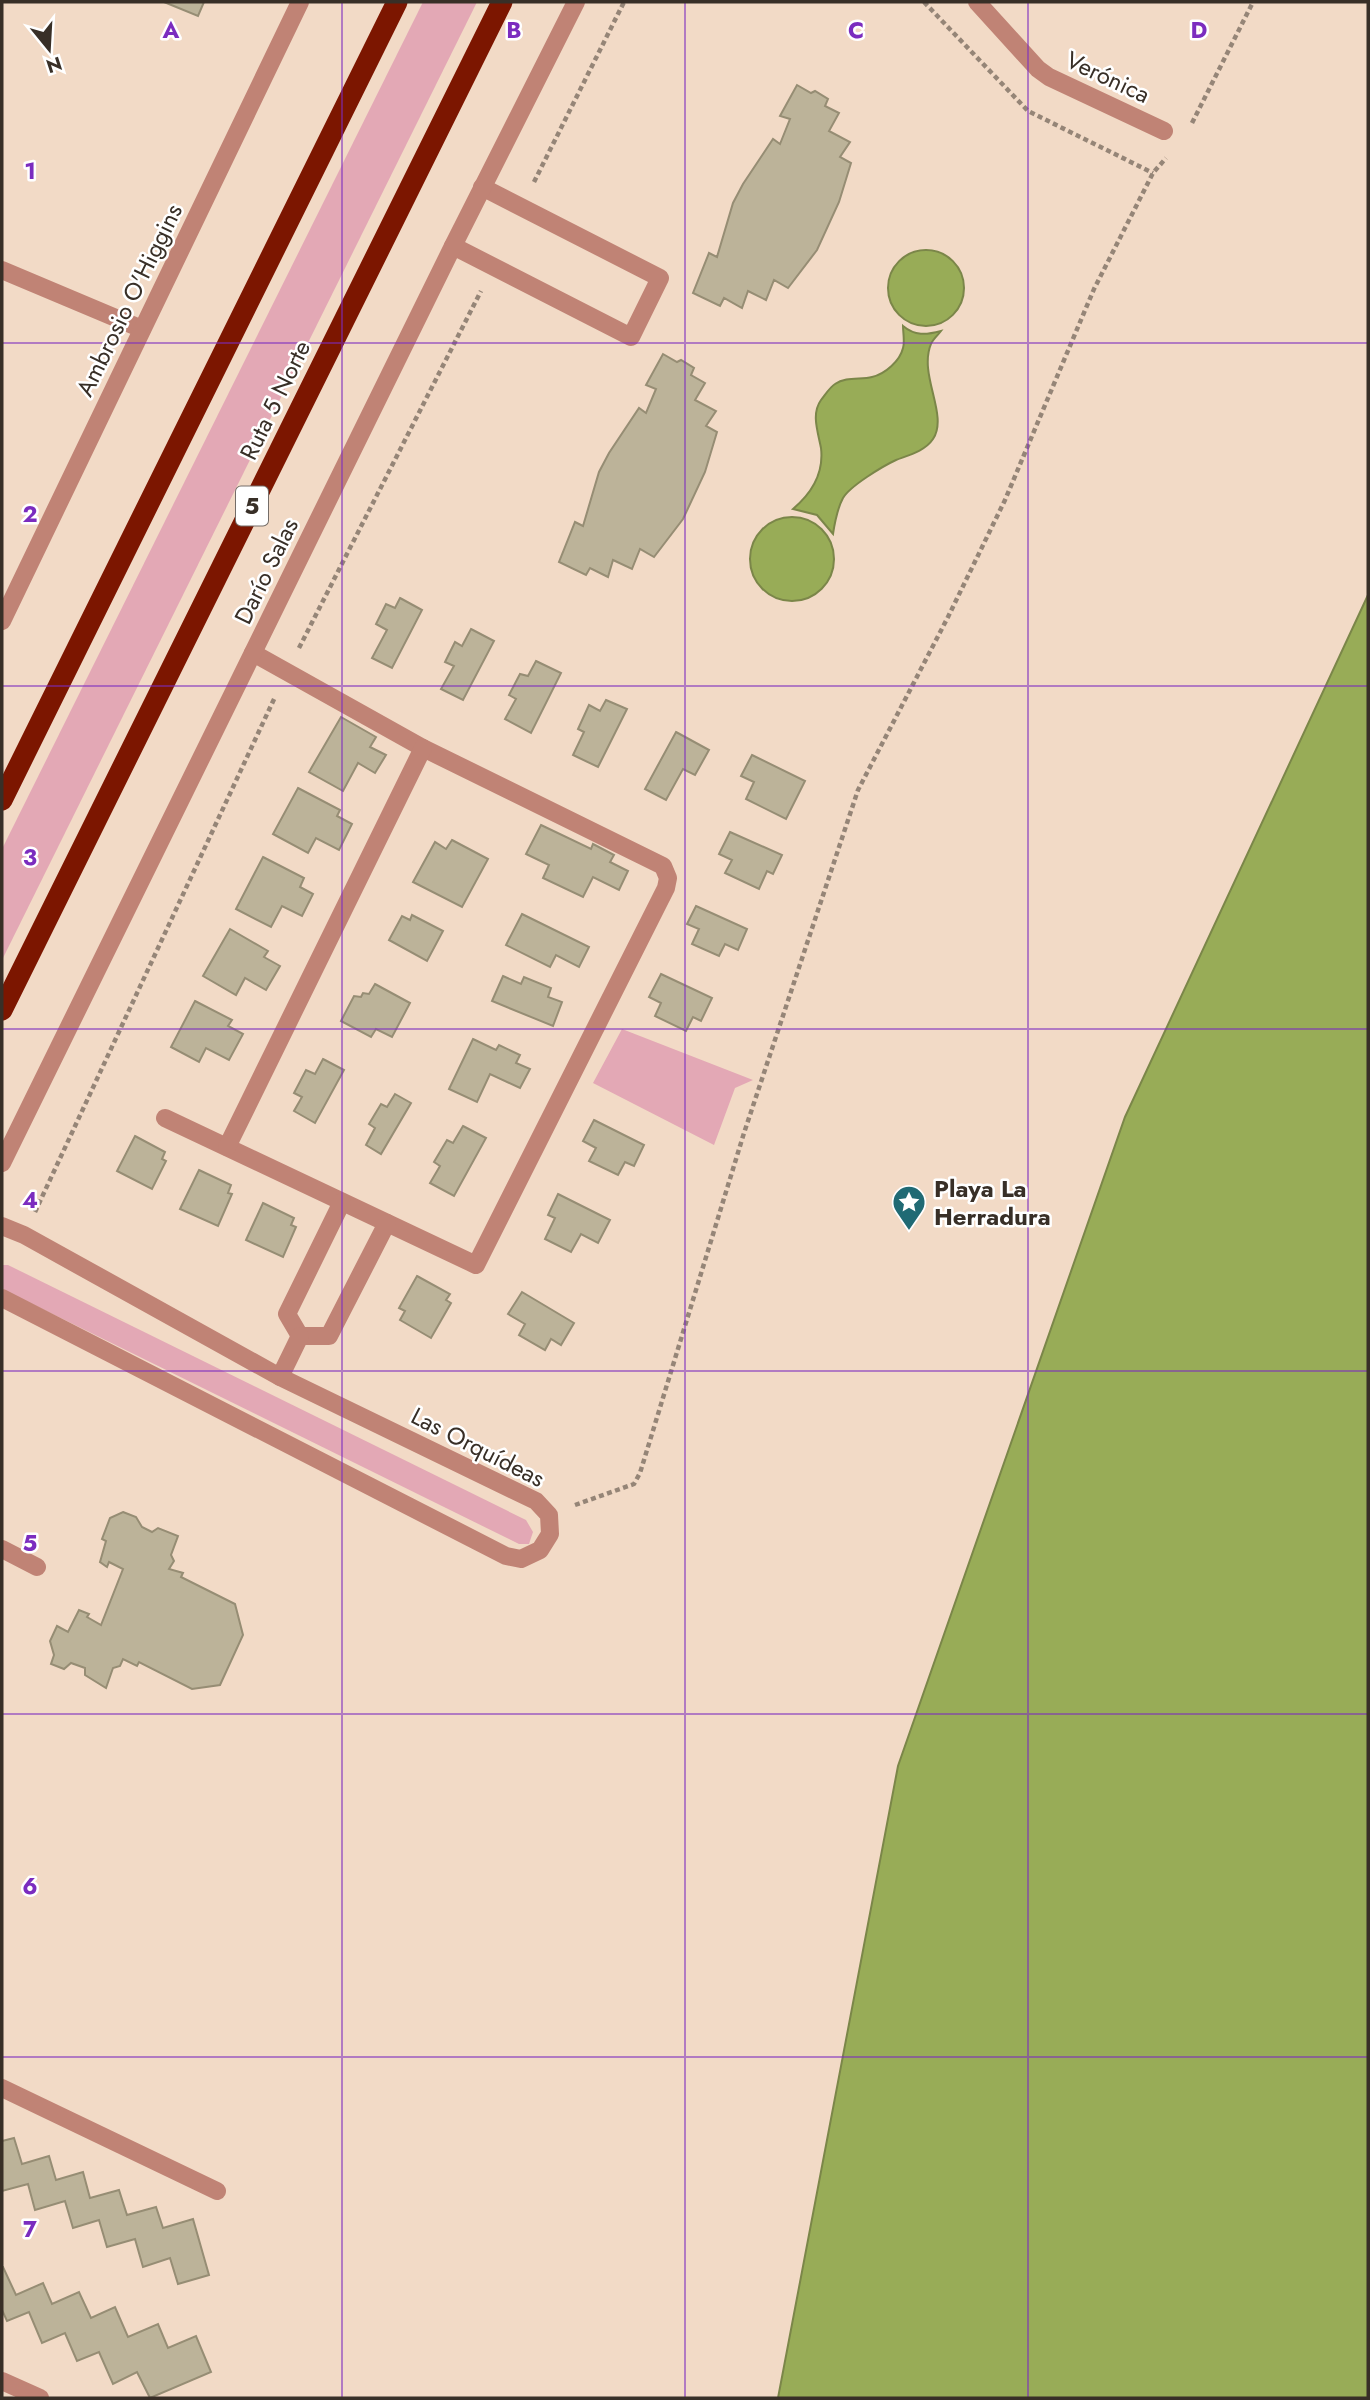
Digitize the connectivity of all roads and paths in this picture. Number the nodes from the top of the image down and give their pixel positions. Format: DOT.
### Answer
graph roads {
  1 [pos="300,2"];
  2 [pos="397,2"];
  3 [pos="502,2"];
  4 [pos="576,2"];
  5 [pos="625,2"];
  6 [pos="923,2"];
  7 [pos="977,2"];
  8 [pos="1252,2"];
  9 [pos="1191,124"];
  10 [pos="1164,131"];
  11 [pos="1169,155"];
  12 [pos="1153,173"];
  13 [pos="482,187"];
  14 [pos="521,207"];
  15 [pos="453,246"];
  16 [pos="493,267"];
  17 [pos="2,270"];
  18 [pos="142,329"];
  19 [pos="2,621"];
  20 [pos="253,653"];
  21 [pos="286,672"];
  22 [pos="423,748"];
  23 [pos="2,800"];
  24 [pos="2,1010"];
  25 [pos="165,1118"];
  26 [pos="227,1147"];
  27 [pos="2,1163"];
  28 [pos="342,1202"];
  29 [pos="387,1223"];
  30 [pos="2,1226"];
  31 [pos="24,1235"];
  32 [pos="2,1298"];
  33 [pos="300,1336"];
  34 [pos="280,1377"];
  35 [pos="549,1515"];
  36 [pos="2,1549"];
  37 [pos="37,1567"];
  38 [pos="2,2088"];
  39 [pos="217,2191"];
  40 [pos="2,2381"];
  41 [pos="40,2398"];
  1 -- 18 [label="street, Ambrosio O'Higgins"];
  2 -- 23 [label="highway"];
  3 -- 24 [label="highway, Ruta 5 Norte / 5"];
  4 -- 13 [label="street, Darío Salas"];
  5 -- 14 [label="path"];
  6 -- 12 [label="path"];
  7 -- 10 [label="street, Verónica"];
  8 -- 9 [label="path"];
  11 -- 12 [label="path"];
  12 -- 35 [label="path"];
  13 -- 14 [label="street"];
  13 -- 15 [label="street, Darío Salas"];
  14 -- 16 [label="street"];
  15 -- 16 [label="street"];
  15 -- 20 [label="street, Darío Salas"];
  16 -- 21 [label="path"];
  17 -- 18 [label="street"];
  18 -- 19 [label="street, Ambrosio O'Higgins"];
  20 -- 21 [label="street"];
  20 -- 27 [label="street, Darío Salas"];
  21 -- 22 [label="street"];
  21 -- 31 [label="path"];
  22 -- 26 [label="street"];
  22 -- 29 [label="street"];
  25 -- 26 [label="street"];
  26 -- 28 [label="street"];
  28 -- 29 [label="street"];
  28 -- 33 [label="street"];
  29 -- 33 [label="street"];
  30 -- 31 [label="street, Las Orquídeas"];
  31 -- 34 [label="street, Las Orquídeas"];
  32 -- 35 [label="street, Las Orquídeas"];
  33 -- 34 [label="street"];
  34 -- 35 [label="street, Las Orquídeas"];
  36 -- 37 [label="street"];
  38 -- 39 [label="street"];
  40 -- 41 [label="street"];
}
